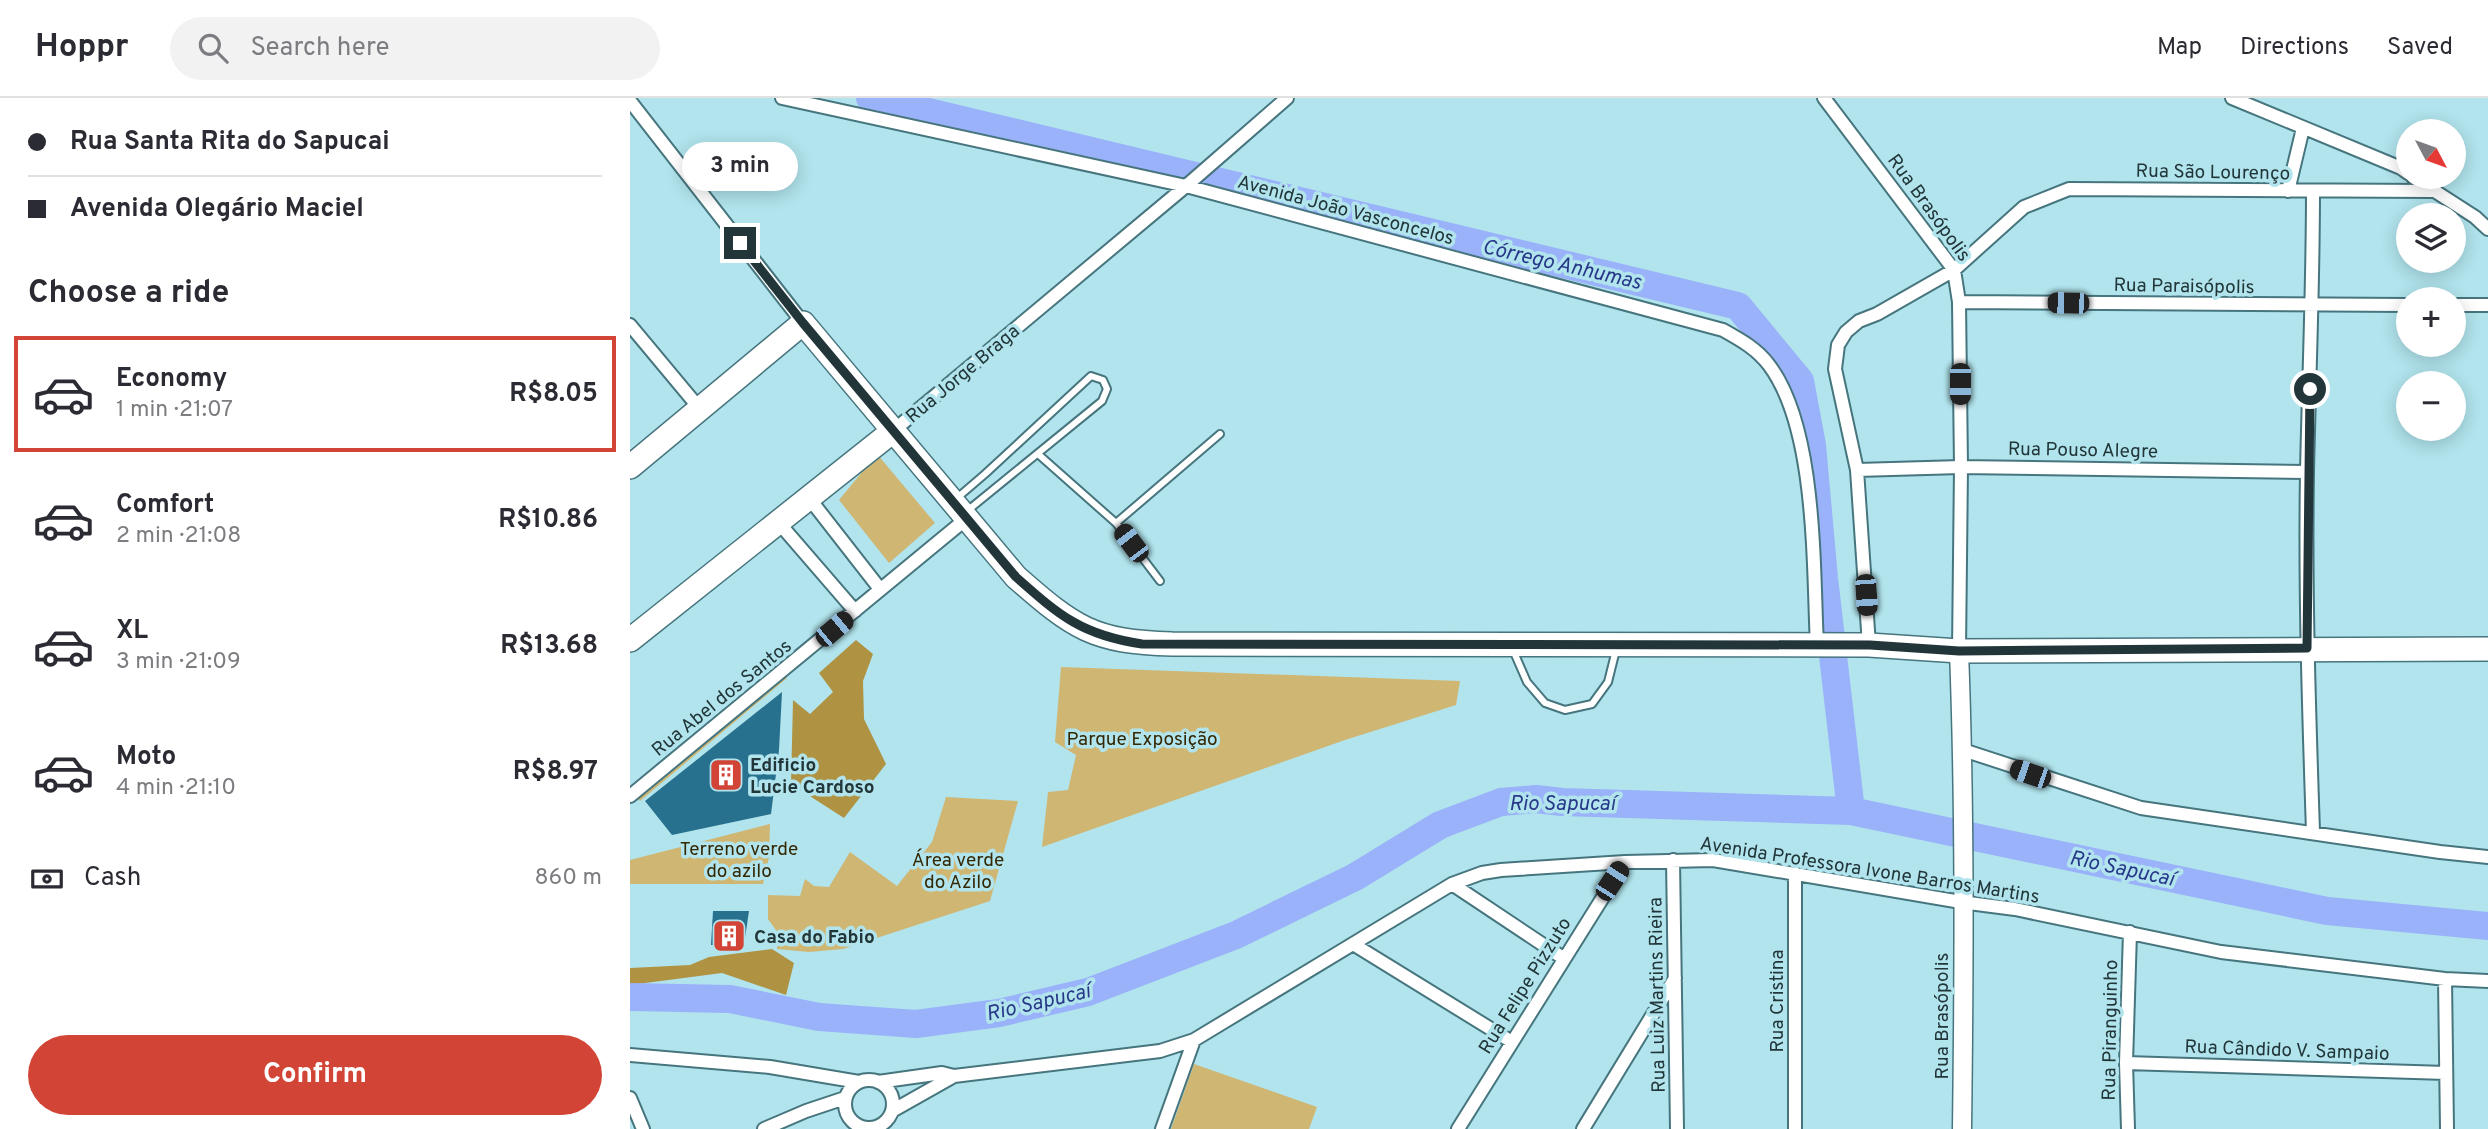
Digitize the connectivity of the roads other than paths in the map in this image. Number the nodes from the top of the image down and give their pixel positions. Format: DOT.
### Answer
graph roads {
  1 [pos="782,98"];
  2 [pos="1287,98"];
  3 [pos="1824,98"];
  4 [pos="2232,98"];
  5 [pos="630,101"];
  6 [pos="2303,128"];
  7 [pos="2396,166"];
  8 [pos="1188,185"];
  9 [pos="2431,189"];
  10 [pos="2288,191"];
  11 [pos="2313,191"];
  12 [pos="2434,191"];
  13 [pos="2488,229"];
  14 [pos="1954,270"];
  15 [pos="1959,302"];
  16 [pos="2313,305"];
  17 [pos="2396,305"];
  18 [pos="2466,305"];
  19 [pos="2488,305"];
  20 [pos="803,323"];
  21 [pos="630,325"];
  22 [pos="700,409"];
  23 [pos="893,431"];
  24 [pos="1220,434"];
  25 [pos="1038,454"];
  26 [pos="630,467"];
  27 [pos="1961,467"];
  28 [pos="1857,470"];
  29 [pos="2307,472"];
  30 [pos="809,498"];
  31 [pos="960,512"];
  32 [pos="779,523"];
  33 [pos="1116,523"];
  34 [pos="1160,581"];
  35 [pos="880,589"];
  36 [pos="855,611"];
  37 [pos="630,640"];
  38 [pos="1510,645"];
  39 [pos="1863,645"];
  40 [pos="1617,646"];
  41 [pos="1822,646"];
  42 [pos="2307,648"];
  43 [pos="2488,649"];
  44 [pos="1959,651"];
  45 [pos="1963,750"];
  46 [pos="630,796"];
  47 [pos="2312,832"];
  48 [pos="2488,857"];
  49 [pos="1673,860"];
  50 [pos="1625,862"];
  51 [pos="1795,873"];
  52 [pos="1452,884"];
  53 [pos="1961,902"];
  54 [pos="2130,932"];
  55 [pos="1353,944"];
  56 [pos="1563,958"];
  57 [pos="1676,978"];
  58 [pos="2445,979"];
  59 [pos="2488,981"];
  60 [pos="1194,1040"];
  61 [pos="1512,1042"];
  62 [pos="630,1055"];
  63 [pos="2126,1063"];
  64 [pos="2446,1073"];
  65 [pos="954,1076"];
  66 [pos="859,1082"];
  67 [pos="878,1082"];
  68 [pos="630,1098"];
  69 [pos="845,1098"];
  70 [pos="892,1111"];
  71 [pos="847,1124"];
  72 [pos="643,1129"];
  73 [pos="764,1129"];
  74 [pos="871,1129"];
  75 [pos="1162,1129"];
  76 [pos="1458,1129"];
  77 [pos="1583,1129"];
  78 [pos="1677,1129"];
  79 [pos="1795,1129"];
  80 [pos="1962,1129"];
  81 [pos="2127,1129"];
  82 [pos="2447,1129"];
  1 -- 8 [label="street, Avenida João Vasconcelos"];
  2 -- 8 [label="street, Rua Jorge Braga"];
  3 -- 14 [label="street, Rua Brasópolis"];
  4 -- 6 [label="street"];
  5 -- 20 [label="street"];
  6 -- 7 [label="street"];
  6 -- 10 [label="street"];
  8 -- 23 [label="street, Rua Jorge Braga"];
  8 -- 41 [label="street, Avenida João Vasconcelos"];
  9 -- 12 [label="street"];
  10 -- 11 [label="street, Rua São Lourenço"];
  10 -- 14 [label="street, Rua São Lourenço"];
  11 -- 12 [label="street, Rua São Lourenço"];
  11 -- 16 [label="street"];
  12 -- 13 [label="street"];
  14 -- 15 [label="street, Rua Brasópolis"];
  14 -- 28 [label="street, Rua São Lourenço"];
  15 -- 16 [label="street, Rua Paraisópolis"];
  15 -- 27 [label="street, Rua Brasópolis"];
  16 -- 17 [label="street, Rua Paraisópolis"];
  16 -- 29 [label="street"];
  18 -- 19 [label="street"];
  20 -- 22 [label="highway"];
  20 -- 23 [label="highway"];
  21 -- 22 [label="street"];
  22 -- 26 [label="highway"];
  23 -- 30 [label="highway, Rua Jorge Braga"];
  23 -- 31 [label="highway"];
  24 -- 33 [label="lane"];
  25 -- 31 [label="lane"];
  25 -- 31 [label="lane"];
  25 -- 33 [label="lane"];
  27 -- 28 [label="street, Rua Pouso Alegre"];
  27 -- 29 [label="street, Rua Pouso Alegre"];
  27 -- 44 [label="street, Rua Brasópolis"];
  28 -- 39 [label="street, Rua São Lourenço"];
  29 -- 42 [label="street"];
  30 -- 32 [label="highway, Rua Jorge Braga"];
  30 -- 35 [label="street"];
  31 -- 35 [label="street, Rua Abel dos Santos"];
  31 -- 38 [label="highway"];
  32 -- 36 [label="street"];
  32 -- 37 [label="highway, Rua Jorge Braga"];
  33 -- 34 [label="lane"];
  35 -- 36 [label="street, Rua Abel dos Santos"];
  36 -- 46 [label="street, Rua Abel dos Santos"];
  38 -- 40 [label="highway"];
  38 -- 40 [label="lane"];
  39 -- 41 [label="highway"];
  39 -- 44 [label="highway"];
  40 -- 41 [label="highway"];
  42 -- 43 [label="highway"];
  42 -- 44 [label="highway"];
  42 -- 47 [label="street"];
  44 -- 45 [label="street, Rua Brasópolis"];
  45 -- 47 [label="street"];
  45 -- 53 [label="street, Rua Brasópolis"];
  47 -- 48 [label="street"];
  49 -- 50 [label="street, Avenida Professora Ivone Barros Martins"];
  49 -- 51 [label="street, Avenida Professora Ivone Barros Martins"];
  49 -- 57 [label="street, Rua Luiz Martins Rieira"];
  50 -- 52 [label="street, Avenida Professora Ivone Barros Martins"];
  50 -- 56 [label="street, Rua Felipe Pizzuto"];
  51 -- 53 [label="street, Avenida Professora Ivone Barros Martins"];
  51 -- 79 [label="street, Rua Cristina"];
  52 -- 55 [label="street, Avenida Professora Ivone Barros Martins"];
  52 -- 56 [label="street"];
  53 -- 54 [label="street, Avenida Professora Ivone Barros Martins"];
  53 -- 80 [label="street, Rua Brasópolis"];
  54 -- 58 [label="street, Avenida Professora Ivone Barros Martins"];
  54 -- 63 [label="street, Rua Piranguinho"];
  55 -- 60 [label="street, Avenida Professora Ivone Barros Martins"];
  55 -- 61 [label="street"];
  56 -- 61 [label="street, Rua Felipe Pizzuto"];
  57 -- 77 [label="street"];
  57 -- 78 [label="street, Rua Luiz Martins Rieira"];
  58 -- 59 [label="street, Avenida Professora Ivone Barros Martins"];
  58 -- 64 [label="street"];
  60 -- 65 [label="street, Avenida Professora Ivone Barros Martins"];
  60 -- 75 [label="street"];
  61 -- 76 [label="street, Rua Felipe Pizzuto"];
  62 -- 66 [label="street"];
  63 -- 64 [label="street, Rua Cândido V. Sampaio"];
  63 -- 81 [label="street, Rua Piranguinho"];
  64 -- 82 [label="street"];
  65 -- 67 [label="street, Avenida Professora Ivone Barros Martins"];
  65 -- 70 [label="street, Avenida Professora Ivone Barros Martins"];
  66 -- 67 [label="street"];
  66 -- 69 [label="street"];
  67 -- 70 [label="street"];
  68 -- 72 [label="street"];
  69 -- 71 [label="street"];
  69 -- 73 [label="street"];
  70 -- 74 [label="street"];
  71 -- 74 [label="street"];
}
